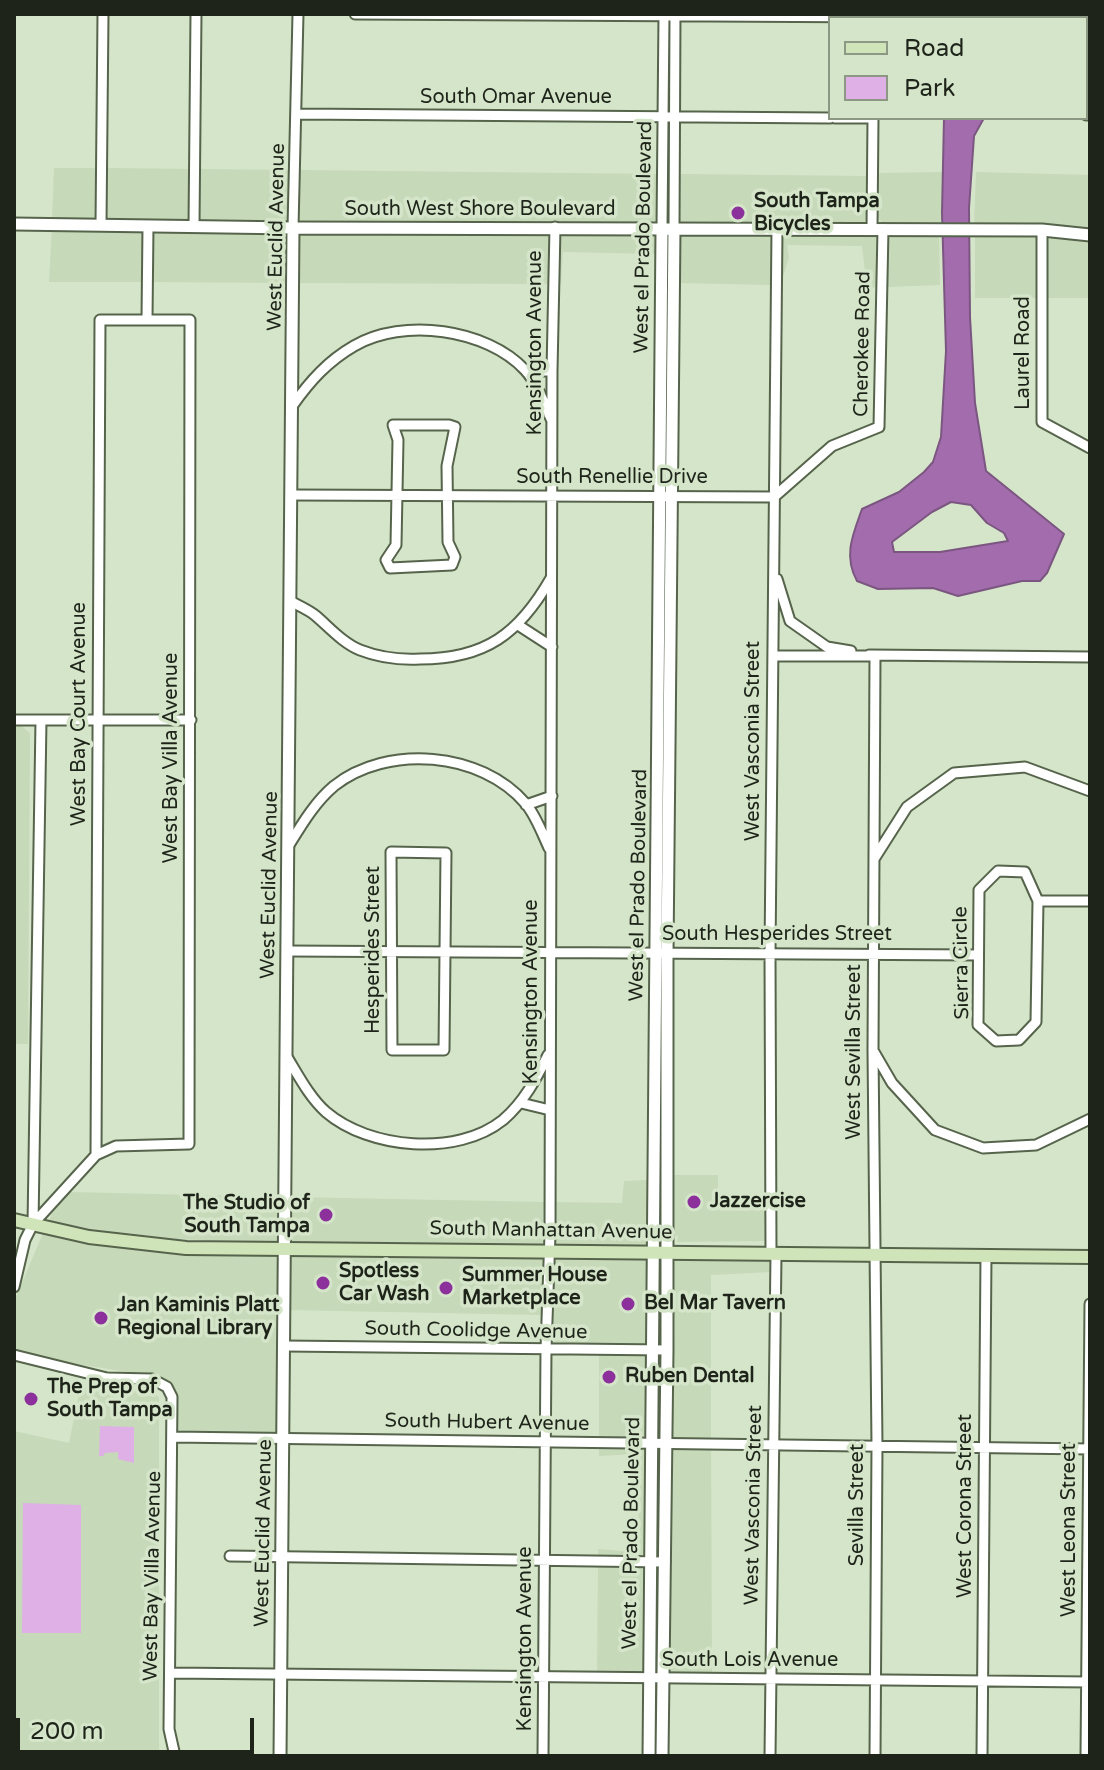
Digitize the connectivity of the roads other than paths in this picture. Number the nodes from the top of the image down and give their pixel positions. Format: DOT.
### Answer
graph roads {
  1 [pos="103,14"];
  2 [pos="196,14"];
  3 [pos="298,14"];
  4 [pos="355,14"];
  5 [pos="664,15"];
  6 [pos="675,15"];
  7 [pos="886,16"];
  8 [pos="297,114"];
  9 [pos="663,117"];
  10 [pos="675,118"];
  11 [pos="828,118"];
  12 [pos="873,120"];
  13 [pos="14,224"];
  14 [pos="101,224"];
  15 [pos="194,225"];
  16 [pos="148,226"];
  17 [pos="555,227"];
  18 [pos="293,228"];
  19 [pos="668,229"];
  20 [pos="777,229"];
  21 [pos="877,229"];
  22 [pos="1042,230"];
  23 [pos="1090,235"];
  24 [pos="147,319"];
  25 [pos="526,371"];
  26 [pos="552,371"];
  27 [pos="293,405"];
  28 [pos="554,426"];
  29 [pos="1090,448"];
  30 [pos="291,495"];
  31 [pos="396,496"];
  32 [pos="449,496"];
  33 [pos="553,496"];
  34 [pos="665,497"];
  35 [pos="774,497"];
  36 [pos="773,570"];
  37 [pos="553,575"];
  38 [pos="290,601"];
  39 [pos="518,625"];
  40 [pos="552,647"];
  41 [pos="773,656"];
  42 [pos="875,656"];
  43 [pos="1090,657"];
  44 [pos="14,720"];
  45 [pos="41,720"];
  46 [pos="98,720"];
  47 [pos="191,720"];
  48 [pos="1090,791"];
  49 [pos="552,796"];
  50 [pos="526,805"];
  51 [pos="289,845"];
  52 [pos="550,851"];
  53 [pos="874,859"];
  54 [pos="1038,901"];
  55 [pos="1090,901"];
  56 [pos="288,951"];
  57 [pos="393,952"];
  58 [pos="445,952"];
  59 [pos="550,952"];
  60 [pos="661,953"];
  61 [pos="770,953"];
  62 [pos="873,953"];
  63 [pos="978,955"];
  64 [pos="873,1050"];
  65 [pos="549,1052"];
  66 [pos="287,1057"];
  67 [pos="660,1080"];
  68 [pos="521,1103"];
  69 [pos="550,1110"];
  70 [pos="1090,1119"];
  71 [pos="96,1155"];
  72 [pos="652,1203"];
  73 [pos="667,1203"];
  74 [pos="14,1220"];
  75 [pos="33,1224"];
  76 [pos="285,1248"];
  77 [pos="549,1251"];
  78 [pos="652,1251"];
  79 [pos="667,1251"];
  80 [pos="773,1254"];
  81 [pos="875,1255"];
  82 [pos="986,1256"];
  83 [pos="1090,1257"];
  84 [pos="14,1287"];
  85 [pos="667,1300"];
  86 [pos="652,1301"];
  87 [pos="1090,1304"];
  88 [pos="284,1346"];
  89 [pos="546,1349"];
  90 [pos="652,1350"];
  91 [pos="667,1350"];
  92 [pos="14,1355"];
  93 [pos="172,1437"];
  94 [pos="283,1438"];
  95 [pos="545,1442"];
  96 [pos="652,1443"];
  97 [pos="666,1443"];
  98 [pos="772,1444"];
  99 [pos="877,1445"];
  100 [pos="985,1447"];
  101 [pos="1089,1449"];
  102 [pos="230,1556"];
  103 [pos="282,1556"];
  104 [pos="544,1560"];
  105 [pos="649,1562"];
  106 [pos="665,1562"];
  107 [pos="170,1673"];
  108 [pos="281,1674"];
  109 [pos="543,1677"];
  110 [pos="649,1679"];
  111 [pos="663,1679"];
  112 [pos="771,1679"];
  113 [pos="876,1680"];
  114 [pos="983,1682"];
  115 [pos="1088,1682"];
  116 [pos="175,1756"];
  117 [pos="280,1756"];
  118 [pos="543,1756"];
  119 [pos="649,1756"];
  120 [pos="662,1756"];
  121 [pos="770,1756"];
  122 [pos="875,1756"];
  123 [pos="982,1756"];
  124 [pos="1086,1756"];
  1 -- 14 [label="street"];
  2 -- 15 [label="street"];
  3 -- 8 [label="street, West Euclid Avenue"];
  4 -- 5 [label="street"];
  5 -- 6 [label="street"];
  5 -- 9 [label="street, West el Prado Boulevard"];
  6 -- 7 [label="street"];
  6 -- 10 [label="street, West el Prado Boulevard"];
  8 -- 9 [label="street, South Omar Avenue"];
  8 -- 18 [label="street, West Euclid Avenue"];
  9 -- 10 [label="street, South Omar Avenue"];
  9 -- 19 [label="street, West el Prado Boulevard"];
  10 -- 11 [label="street, South Omar Avenue"];
  10 -- 19 [label="street, West el Prado Boulevard"];
  12 -- 21 [label="street"];
  13 -- 14 [label="street, South West Shore Boulevard"];
  14 -- 16 [label="street, South West Shore Boulevard"];
  15 -- 16 [label="street, South West Shore Boulevard"];
  15 -- 18 [label="street, South West Shore Boulevard"];
  16 -- 24 [label="street"];
  17 -- 18 [label="street, South West Shore Boulevard"];
  17 -- 19 [label="street, South West Shore Boulevard"];
  17 -- 26 [label="street, Kensington Avenue"];
  18 -- 27 [label="street, West Euclid Avenue"];
  19 -- 20 [label="street, South West Shore Boulevard"];
  19 -- 34 [label="street, West el Prado Boulevard"];
  20 -- 21 [label="street, South West Shore Boulevard"];
  20 -- 35 [label="street, West Vasconia Street"];
  21 -- 22 [label="street, South West Shore Boulevard"];
  21 -- 35 [label="street, Cherokee Road"];
  22 -- 23 [label="street, South West Shore Boulevard"];
  22 -- 29 [label="street, Laurel Road"];
  24 -- 46 [label="street, West Bay Court Avenue"];
  24 -- 47 [label="street, West Bay Villa Avenue"];
  25 -- 26 [label="street"];
  25 -- 27 [label="street"];
  25 -- 28 [label="street"];
  26 -- 28 [label="street, Kensington Avenue"];
  27 -- 30 [label="street, West Euclid Avenue"];
  28 -- 33 [label="street, Kensington Avenue"];
  30 -- 31 [label="street, South Renellie Drive"];
  30 -- 38 [label="street, West Euclid Avenue"];
  31 -- 32 [label="street, South Renellie Drive"];
  31 -- 32 [label="street"];
  31 -- 32 [label="street"];
  32 -- 33 [label="street, South Renellie Drive"];
  33 -- 34 [label="street, South Renellie Drive"];
  33 -- 37 [label="street, Kensington Avenue"];
  34 -- 35 [label="street, South Renellie Drive"];
  34 -- 60 [label="street, West el Prado Boulevard"];
  35 -- 36 [label="street, West Vasconia Street"];
  36 -- 41 [label="street, West Vasconia Street"];
  36 -- 42 [label="street"];
  37 -- 39 [label="street"];
  37 -- 40 [label="street, Kensington Avenue"];
  38 -- 39 [label="street"];
  38 -- 51 [label="street, West Euclid Avenue"];
  39 -- 40 [label="street"];
  40 -- 49 [label="street, Kensington Avenue"];
  41 -- 42 [label="street"];
  41 -- 61 [label="street, West Vasconia Street"];
  42 -- 43 [label="street"];
  42 -- 53 [label="street, West Sevilla Street"];
  44 -- 45 [label="street"];
  45 -- 46 [label="street"];
  45 -- 75 [label="street"];
  46 -- 47 [label="street"];
  46 -- 71 [label="street, West Bay Court Avenue"];
  47 -- 71 [label="street, West Bay Villa Avenue"];
  48 -- 53 [label="street"];
  49 -- 50 [label="street"];
  49 -- 52 [label="street, Kensington Avenue"];
  50 -- 51 [label="street"];
  50 -- 52 [label="street"];
  51 -- 56 [label="street, West Euclid Avenue"];
  52 -- 59 [label="street, Kensington Avenue"];
  53 -- 62 [label="street, West Sevilla Street"];
  54 -- 55 [label="street"];
  54 -- 63 [label="street, Sierra Circle"];
  54 -- 63 [label="street, Sierra Circle"];
  56 -- 57 [label="street, South Hesperides Street"];
  56 -- 66 [label="street, West Euclid Avenue"];
  57 -- 58 [label="street, South Hesperides Street"];
  57 -- 58 [label="street, Hesperides Street"];
  57 -- 58 [label="street, Hesperides Street"];
  58 -- 59 [label="street, South Hesperides Street"];
  59 -- 60 [label="street, South Hesperides Street"];
  59 -- 65 [label="street, Kensington Avenue"];
  60 -- 61 [label="street, South Hesperides Street"];
  60 -- 67 [label="street, West el Prado Boulevard"];
  61 -- 62 [label="street, South Hesperides Street"];
  61 -- 80 [label="street, West Vasconia Street"];
  62 -- 63 [label="street, South Hesperides Street"];
  62 -- 64 [label="street, West Sevilla Street"];
  64 -- 70 [label="street"];
  64 -- 81 [label="street, West Sevilla Street"];
  65 -- 68 [label="street"];
  65 -- 69 [label="street, Kensington Avenue"];
  66 -- 68 [label="street"];
  66 -- 76 [label="street, West Euclid Avenue"];
  67 -- 72 [label="street, West el Prado Boulevard"];
  67 -- 73 [label="street, West el Prado Boulevard"];
  68 -- 69 [label="street"];
  69 -- 77 [label="street, Kensington Avenue"];
  71 -- 75 [label="street"];
  72 -- 73 [label="street"];
  72 -- 78 [label="street, West el Prado Boulevard"];
  73 -- 79 [label="street, West el Prado Boulevard"];
  74 -- 75 [label="main road, South Manhattan Avenue"];
  75 -- 76 [label="main road, South Manhattan Avenue"];
  75 -- 84 [label="street"];
  76 -- 77 [label="main road, South Manhattan Avenue"];
  76 -- 88 [label="street, West Euclid Avenue"];
  77 -- 78 [label="main road, South Manhattan Avenue"];
  77 -- 89 [label="street, Kensington Avenue"];
  78 -- 79 [label="main road, South Manhattan Avenue"];
  78 -- 86 [label="street, West el Prado Boulevard"];
  79 -- 80 [label="main road, South Manhattan Avenue"];
  79 -- 85 [label="street, West el Prado Boulevard"];
  80 -- 81 [label="main road, South Manhattan Avenue"];
  80 -- 98 [label="street, West Vasconia Street"];
  81 -- 82 [label="main road, South Manhattan Avenue"];
  81 -- 99 [label="street, Sevilla Street"];
  82 -- 83 [label="main road, South Manhattan Avenue"];
  82 -- 100 [label="street, West Corona Street"];
  85 -- 86 [label="street"];
  85 -- 91 [label="street, West el Prado Boulevard"];
  86 -- 90 [label="street, West el Prado Boulevard"];
  87 -- 101 [label="street, West Leona Street"];
  88 -- 89 [label="street, South Coolidge Avenue"];
  88 -- 94 [label="street, West Euclid Avenue"];
  89 -- 90 [label="street, South Coolidge Avenue"];
  89 -- 95 [label="street, Kensington Avenue"];
  90 -- 91 [label="street, South Coolidge Avenue"];
  90 -- 96 [label="street, West el Prado Boulevard"];
  91 -- 97 [label="street, West el Prado Boulevard"];
  92 -- 93 [label="street, West Bay Villa Avenue"];
  93 -- 94 [label="street, South Hubert Avenue"];
  93 -- 107 [label="street, West Bay Villa Avenue"];
  94 -- 95 [label="street, South Hubert Avenue"];
  94 -- 103 [label="street, West Euclid Avenue"];
  95 -- 96 [label="street, South Hubert Avenue"];
  95 -- 104 [label="street, Kensington Avenue"];
  96 -- 97 [label="street, South Hubert Avenue"];
  96 -- 105 [label="street, West el Prado Boulevard"];
  97 -- 98 [label="street, South Hubert Avenue"];
  97 -- 106 [label="street, West el Prado Boulevard"];
  98 -- 99 [label="street, South Hubert Avenue"];
  98 -- 112 [label="street, West Vasconia Street"];
  99 -- 100 [label="street, South Hubert Avenue"];
  99 -- 113 [label="street, Sevilla Street"];
  100 -- 101 [label="street, South Hubert Avenue"];
  100 -- 114 [label="street, West Corona Street"];
  101 -- 115 [label="street, West Leona Street"];
  102 -- 103 [label="street"];
  103 -- 104 [label="street"];
  103 -- 108 [label="street, West Euclid Avenue"];
  104 -- 105 [label="street"];
  104 -- 109 [label="street, Kensington Avenue"];
  105 -- 106 [label="street"];
  105 -- 110 [label="street, West el Prado Boulevard"];
  106 -- 111 [label="street, West el Prado Boulevard"];
  107 -- 108 [label="street, South Lois Avenue"];
  107 -- 116 [label="street, West Bay Villa Avenue"];
  108 -- 109 [label="street, South Lois Avenue"];
  108 -- 117 [label="street, West Euclid Avenue"];
  109 -- 110 [label="street, South Lois Avenue"];
  109 -- 118 [label="street, Kensington Avenue"];
  110 -- 111 [label="street, South Lois Avenue"];
  110 -- 119 [label="street, West el Prado Boulevard"];
  111 -- 112 [label="street, South Lois Avenue"];
  111 -- 120 [label="street, West el Prado Boulevard"];
  112 -- 113 [label="street, South Lois Avenue"];
  112 -- 121 [label="street, West Vasconia Street"];
  113 -- 114 [label="street, South Lois Avenue"];
  113 -- 122 [label="street, Sevilla Street"];
  114 -- 115 [label="street, South Lois Avenue"];
  114 -- 123 [label="street, West Corona Street"];
  115 -- 124 [label="street, West Leona Street"];
}
